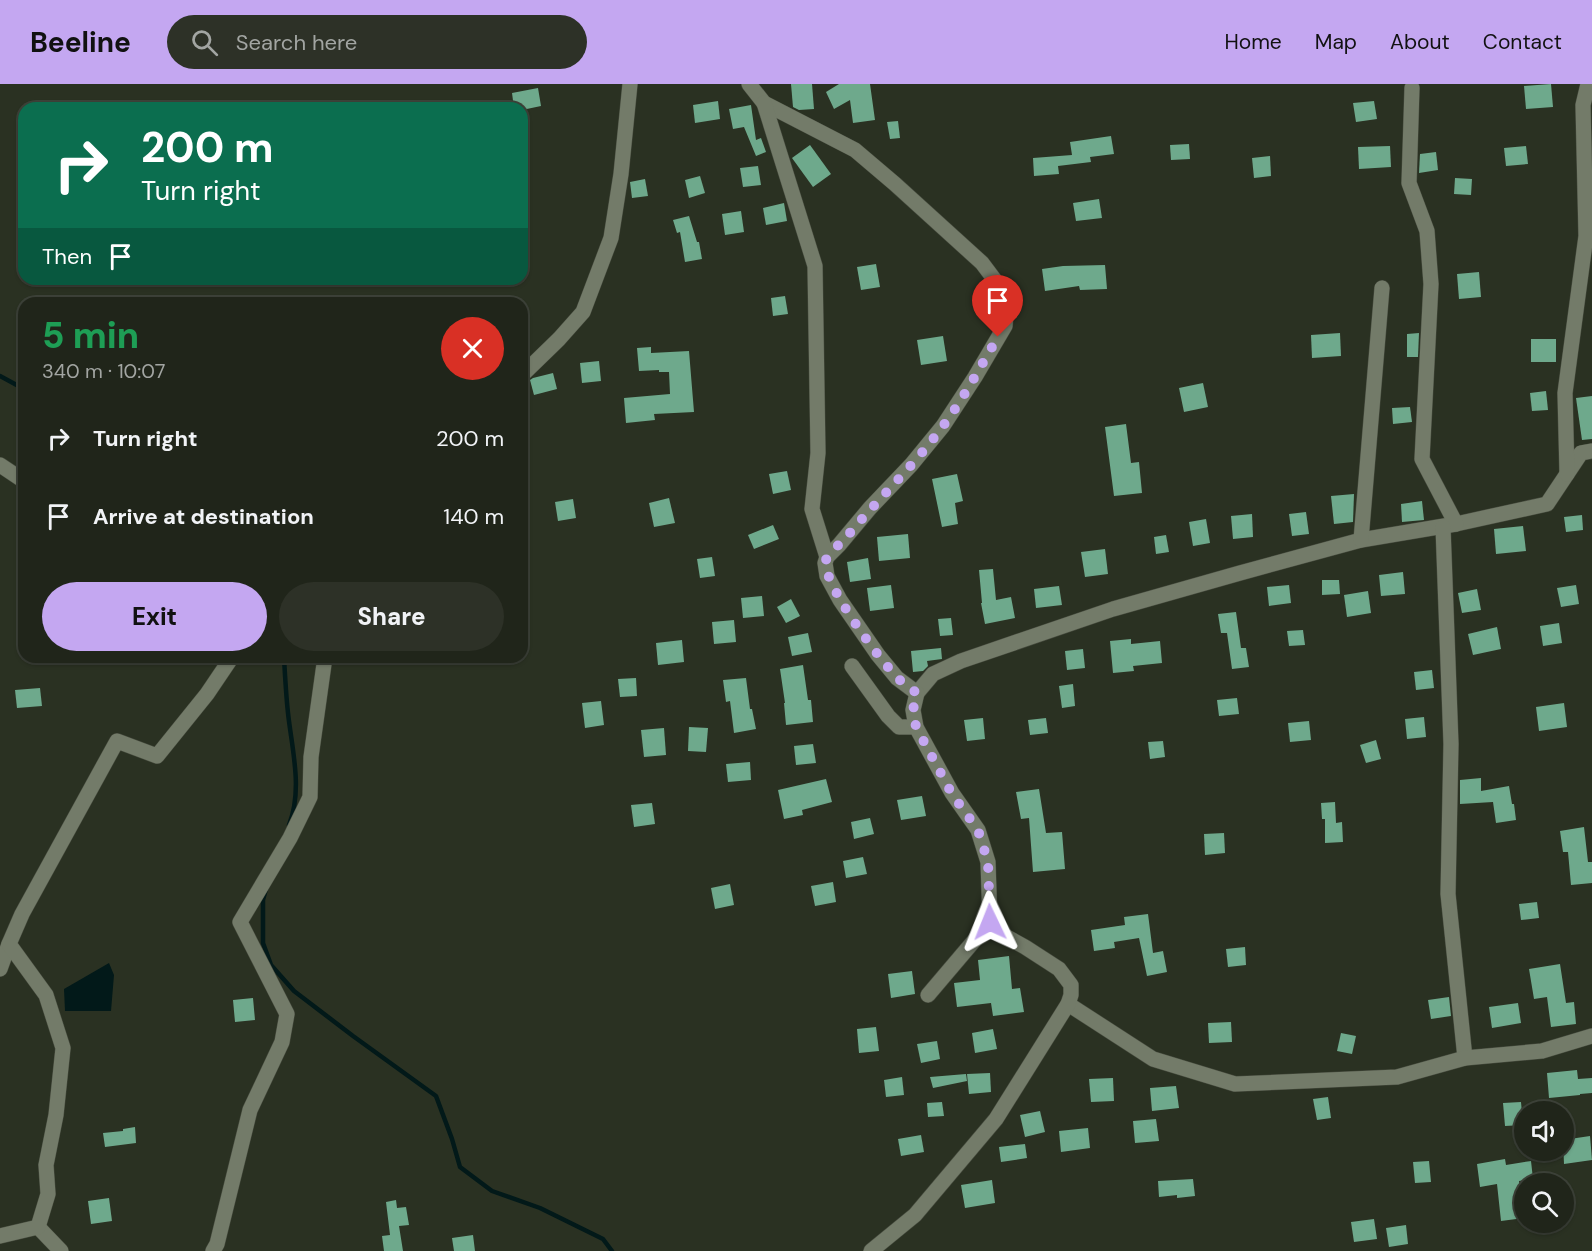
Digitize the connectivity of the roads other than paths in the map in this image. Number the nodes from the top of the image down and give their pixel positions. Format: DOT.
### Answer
graph roads {
  1 [pos="630,84"];
  2 [pos="749,84"];
  3 [pos="1588,84"];
  4 [pos="1412,88"];
  5 [pos="764,103"];
  6 [pos="1382,288"];
  7 [pos="528,369"];
  8 [pos="1592,451"];
  9 [pos="0,465"];
  10 [pos="1567,474"];
  11 [pos="18,477"];
  12 [pos="1450,526"];
  13 [pos="1361,540"];
  14 [pos="827,558"];
  15 [pos="228,663"];
  16 [pos="324,663"];
  17 [pos="852,666"];
  18 [pos="917,693"];
  19 [pos="916,727"];
  20 [pos="990,922"];
  21 [pos="9,944"];
  22 [pos="0,969"];
  23 [pos="928,995"];
  24 [pos="1068,1004"];
  25 [pos="1592,1036"];
  26 [pos="1465,1058"];
  27 [pos="38,1227"];
  28 [pos="0,1236"];
  29 [pos="62,1251"];
  30 [pos="213,1251"];
  31 [pos="871,1251"];
  1 -- 7 [label="street"];
  2 -- 5 [label="street"];
  3 -- 10 [label="street"];
  4 -- 12 [label="street"];
  5 -- 14 [label="street"];
  5 -- 14 [label="street"];
  6 -- 13 [label="street"];
  8 -- 10 [label="street"];
  9 -- 11 [label="street"];
  10 -- 12 [label="street"];
  12 -- 13 [label="street"];
  12 -- 26 [label="street"];
  13 -- 18 [label="street"];
  14 -- 18 [label="street"];
  15 -- 21 [label="street"];
  16 -- 30 [label="street"];
  17 -- 19 [label="street"];
  18 -- 19 [label="street"];
  19 -- 20 [label="street"];
  20 -- 23 [label="street"];
  20 -- 24 [label="street"];
  21 -- 22 [label="street"];
  21 -- 27 [label="street"];
  24 -- 26 [label="street"];
  24 -- 31 [label="street"];
  25 -- 26 [label="street"];
  27 -- 28 [label="street"];
  27 -- 29 [label="street"];
}
